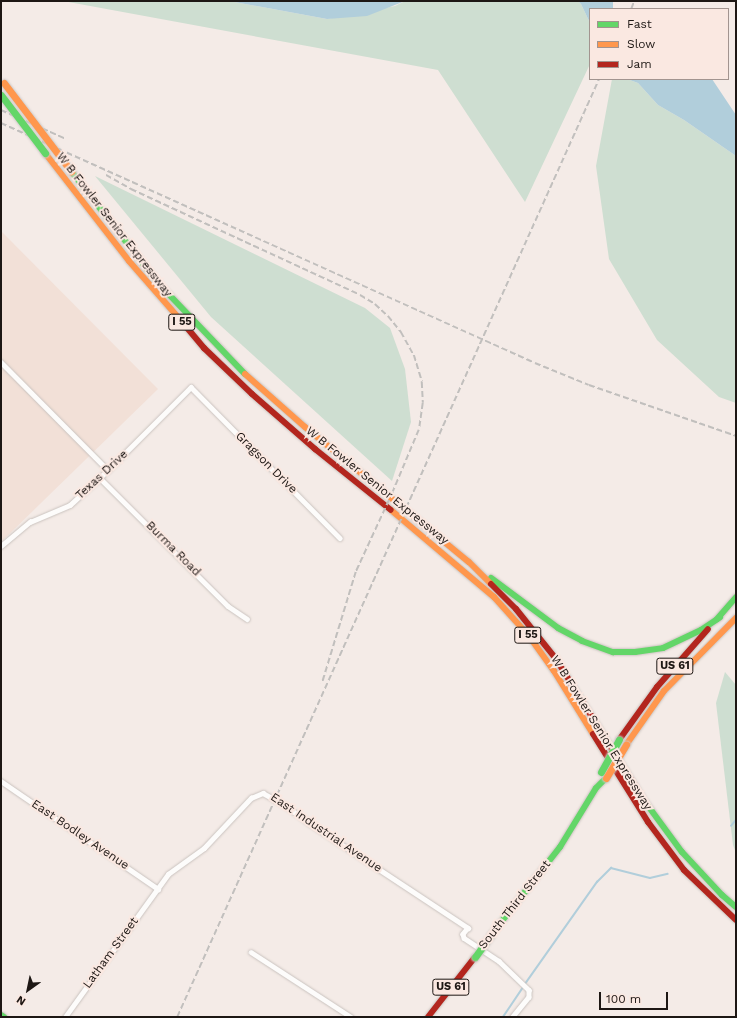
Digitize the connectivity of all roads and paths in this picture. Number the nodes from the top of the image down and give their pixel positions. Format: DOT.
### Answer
graph roads {
  1 [pos="3,80"];
  2 [pos="1,95"];
  3 [pos="1,362"];
  4 [pos="191,387"];
  5 [pos="108,470"];
  6 [pos="100,478"];
  7 [pos="340,538"];
  8 [pos="1,546"];
  9 [pos="469,562"];
  10 [pos="736,597"];
  11 [pos="720,617"];
  12 [pos="736,618"];
  13 [pos="246,619"];
  14 [pos="603,775"];
  15 [pos="1,781"];
  16 [pos="158,889"];
  17 [pos="736,907"];
  18 [pos="736,920"];
  19 [pos="251,952"];
  20 [pos="1,1015"];
  21 [pos="4,1017"];
  22 [pos="65,1017"];
  23 [pos="350,1017"];
  24 [pos="428,1017"];
  25 [pos="513,1017"];
  1 -- 9 [label="main road, W B Fowler Senior Expressway / I 55, bridge"];
  2 -- 18 [label="main road, W B Fowler Senior Expressway / I 55, bridge"];
  3 -- 5 [label="street"];
  4 -- 5 [label="street, Texas Drive"];
  4 -- 7 [label="street, Gragson Drive"];
  5 -- 6 [label="street, Texas Drive"];
  6 -- 8 [label="street, Texas Drive"];
  6 -- 13 [label="street, Burma Road"];
  9 -- 11 [label="main road"];
  9 -- 17 [label="main road, W B Fowler Senior Expressway / I 55"];
  10 -- 11 [label="main road, South Third Street / US 61"];
  11 -- 14 [label="main road, South Third Street / US 61, bridge"];
  12 -- 14 [label="main road, South Third Street / US 61, bridge"];
  14 -- 24 [label="main road, South Third Street / US 61, bridge"];
  15 -- 16 [label="street, East Bodley Avenue"];
  16 -- 22 [label="street, Latham Street"];
  16 -- 25 [label="street, East Industrial Avenue"];
  19 -- 23 [label="street"];
  20 -- 21 [label="main road"];
}
